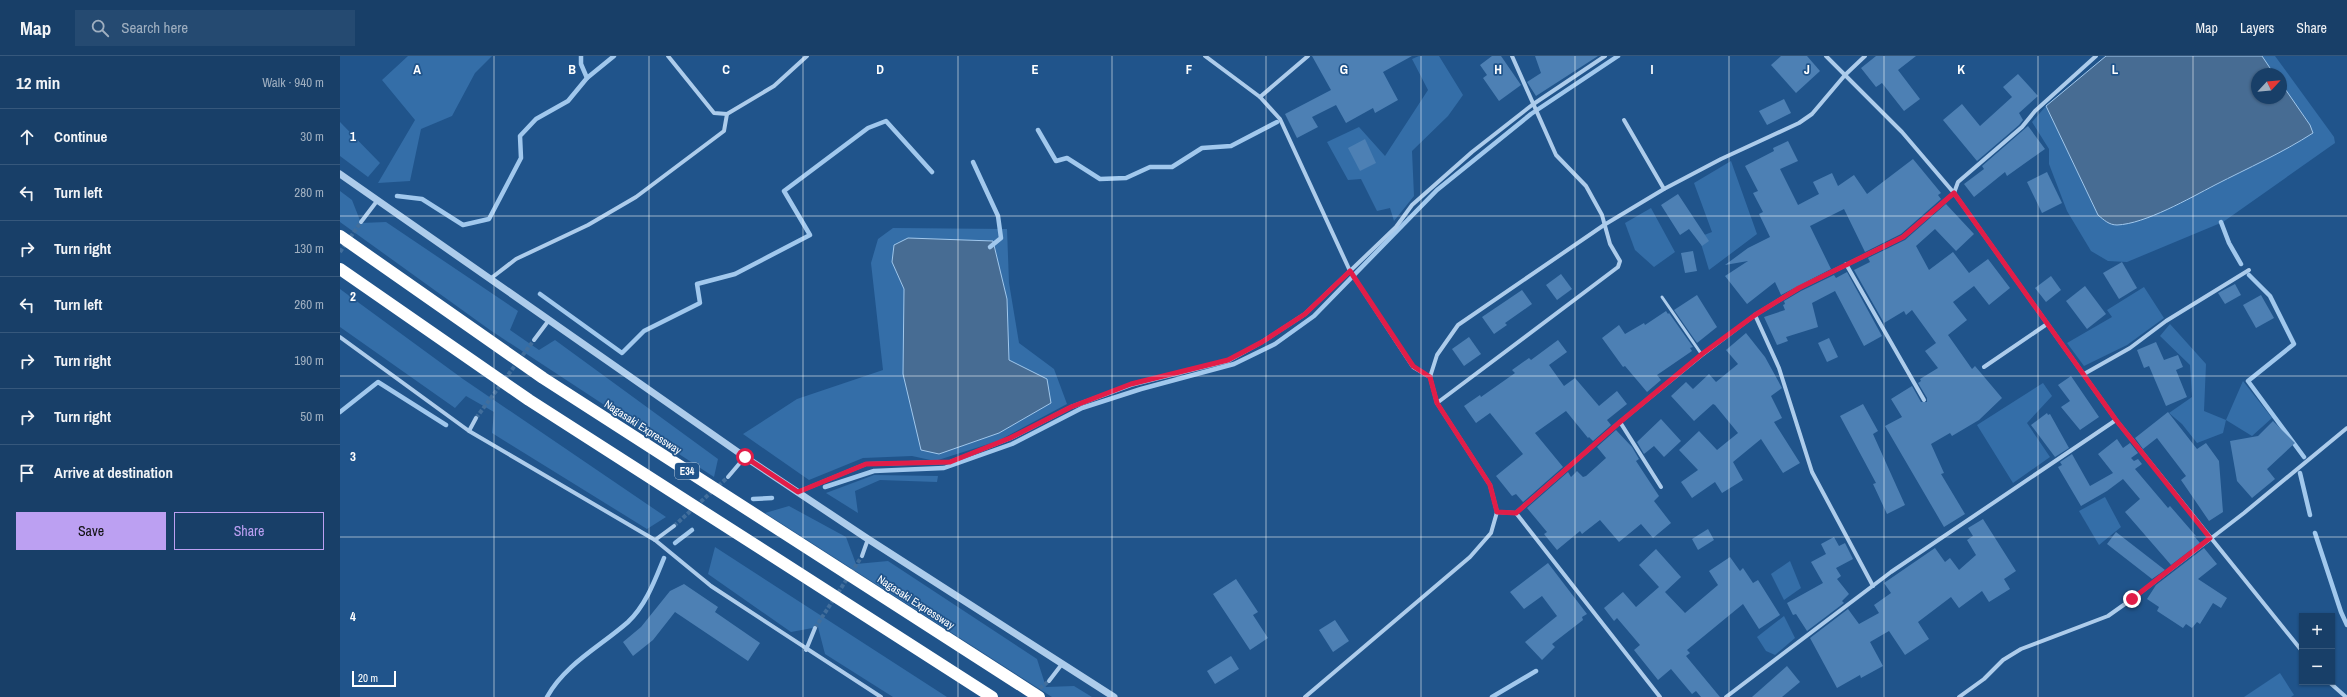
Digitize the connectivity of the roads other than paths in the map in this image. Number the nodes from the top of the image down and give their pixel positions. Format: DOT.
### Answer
graph roads {
  1 [pos="668,56"];
  2 [pos="806,56"];
  3 [pos="1205,56"];
  4 [pos="1308,56"];
  5 [pos="1512,56"];
  6 [pos="1605,56"];
  7 [pos="1826,56"];
  8 [pos="1865,56"];
  9 [pos="2096,56"];
  10 [pos="1844,75"];
  11 [pos="1260,97"];
  12 [pos="1532,105"];
  13 [pos="727,114"];
  14 [pos="1624,120"];
  15 [pos="340,174"];
  16 [pos="1664,189"];
  17 [pos="1954,193"];
  18 [pos="378,201"];
  19 [pos="361,222"];
  20 [pos="1604,225"];
  21 [pos="340,236"];
  22 [pos="1846,264"];
  23 [pos="340,269"];
  24 [pos="2249,270"];
  25 [pos="1350,271"];
  26 [pos="490,279"];
  27 [pos="1662,297"];
  28 [pos="1755,315"];
  29 [pos="549,320"];
  30 [pos="2047,324"];
  31 [pos="340,337"];
  32 [pos="534,340"];
  33 [pos="1702,354"];
  34 [pos="1984,367"];
  35 [pos="2084,374"];
  36 [pos="1430,377"];
  37 [pos="1924,400"];
  38 [pos="1437,403"];
  39 [pos="476,418"];
  40 [pos="2116,420"];
  41 [pos="1620,422"];
  42 [pos="2347,428"];
  43 [pos="470,431"];
  44 [pos="745,457"];
  45 [pos="728,477"];
  46 [pos="1662,487"];
  47 [pos="798,492"];
  48 [pos="1497,512"];
  49 [pos="1516,513"];
  50 [pos="674,526"];
  51 [pos="2210,538"];
  52 [pos="868,539"];
  53 [pos="655,540"];
  54 [pos="862,556"];
  55 [pos="1873,586"];
  56 [pos="815,628"];
  57 [pos="2300,649"];
  58 [pos="806,650"];
  59 [pos="1062,664"];
  60 [pos="1049,681"];
  61 [pos="2332,685"];
  62 [pos="882,697"];
  63 [pos="992,697"];
  64 [pos="1039,697"];
  65 [pos="1114,697"];
  66 [pos="1305,697"];
  67 [pos="1660,697"];
  68 [pos="1726,697"];
  69 [pos="1959,697"];
  70 [pos="2346,697"];
  1 -- 13 [label="street"];
  2 -- 13 [label="street"];
  3 -- 11 [label="street"];
  4 -- 11 [label="street"];
  5 -- 12 [label="street"];
  6 -- 12 [label="street"];
  7 -- 10 [label="street"];
  8 -- 10 [label="street"];
  9 -- 17 [label="street"];
  10 -- 16 [label="street"];
  10 -- 17 [label="street"];
  11 -- 25 [label="street"];
  12 -- 20 [label="street"];
  12 -- 25 [label="street"];
  13 -- 26 [label="street"];
  14 -- 16 [label="street"];
  15 -- 18 [label="street"];
  16 -- 20 [label="street"];
  17 -- 22 [label="street"];
  17 -- 30 [label="street"];
  18 -- 19 [label="street"];
  18 -- 26 [label="street"];
  20 -- 36 [label="street"];
  20 -- 38 [label="street"];
  21 -- 64 [label="highway, Nagasaki Expressway / E34"];
  22 -- 28 [label="street"];
  22 -- 37 [label="street"];
  23 -- 63 [label="highway, E34"];
  24 -- 35 [label="street"];
  25 -- 36 [label="street"];
  25 -- 47 [label="street"];
  26 -- 29 [label="street"];
  27 -- 33 [label="lane"];
  28 -- 33 [label="street"];
  28 -- 55 [label="street"];
  29 -- 32 [label="street"];
  29 -- 44 [label="street"];
  30 -- 34 [label="street"];
  30 -- 35 [label="street"];
  31 -- 43 [label="street"];
  33 -- 41 [label="street"];
  35 -- 40 [label="street"];
  36 -- 38 [label="street"];
  38 -- 48 [label="street"];
  39 -- 43 [label="street"];
  40 -- 51 [label="street"];
  40 -- 55 [label="street"];
  41 -- 46 [label="street"];
  41 -- 49 [label="street"];
  42 -- 51 [label="street"];
  43 -- 53 [label="street"];
  44 -- 45 [label="street"];
  44 -- 47 [label="street"];
  47 -- 52 [label="street"];
  48 -- 49 [label="street"];
  48 -- 66 [label="street"];
  49 -- 67 [label="street"];
  50 -- 53 [label="street"];
  51 -- 57 [label="street"];
  51 -- 69 [label="street"];
  52 -- 54 [label="street"];
  52 -- 59 [label="street"];
  53 -- 58 [label="street"];
  55 -- 68 [label="street"];
  56 -- 58 [label="street"];
  58 -- 62 [label="street"];
  59 -- 60 [label="street"];
  59 -- 65 [label="street"];
  61 -- 70 [label="street"];
}
